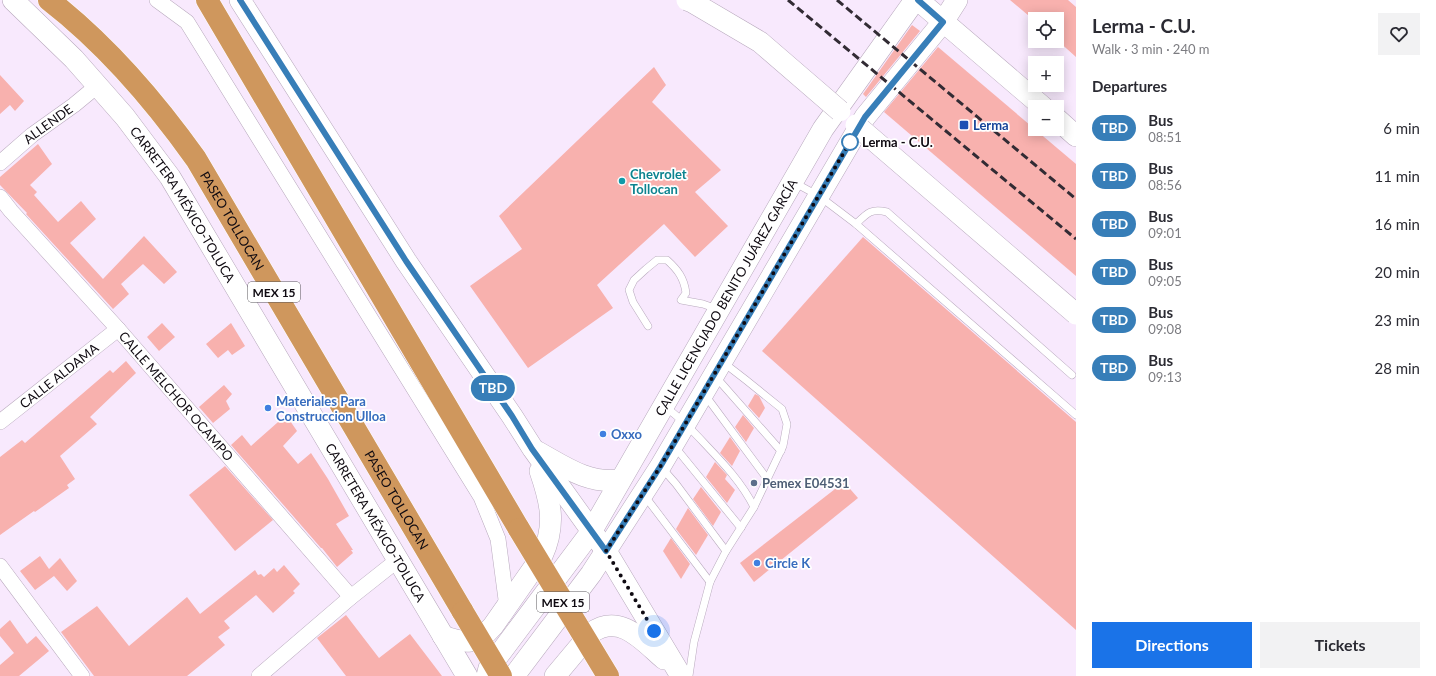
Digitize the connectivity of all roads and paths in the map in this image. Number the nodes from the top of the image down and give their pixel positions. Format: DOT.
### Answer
graph roads {
  1 [pos="49,0"];
  2 [pos="157,0"];
  3 [pos="206,0"];
  4 [pos="240,0"];
  5 [pos="687,0"];
  6 [pos="917,0"];
  7 [pos="957,0"];
  8 [pos="14,1"];
  9 [pos="943,22"];
  10 [pos="97,86"];
  11 [pos="1035,100"];
  12 [pos="1064,125"];
  13 [pos="1076,136"];
  14 [pos="0,164"];
  15 [pos="793,181"];
  16 [pos="818,196"];
  17 [pos="0,197"];
  18 [pos="856,224"];
  19 [pos="719,310"];
  20 [pos="1076,314"];
  21 [pos="648,326"];
  22 [pos="118,329"];
  23 [pos="1072,375"];
  24 [pos="713,376"];
  25 [pos="663,405"];
  26 [pos="1076,415"];
  27 [pos="0,422"];
  28 [pos="685,423"];
  29 [pos="673,444"];
  30 [pos="532,449"];
  31 [pos="781,451"];
  32 [pos="660,467"];
  33 [pos="620,480"];
  34 [pos="768,480"];
  35 [pos="643,494"];
  36 [pos="754,507"];
  37 [pos="741,528"];
  38 [pos="590,532"];
  39 [pos="726,550"];
  40 [pos="606,551"];
  41 [pos="399,559"];
  42 [pos="0,566"];
  43 [pos="710,582"];
  44 [pos="351,597"];
  45 [pos="507,607"];
  46 [pos="443,636"];
  47 [pos="683,674"];
  48 [pos="82,676"];
  49 [pos="259,676"];
  50 [pos="467,676"];
  51 [pos="487,676"];
  52 [pos="502,676"];
  53 [pos="514,676"];
  54 [pos="555,676"];
  55 [pos="608,676"];
  1 -- 52 [label="highway, PASEO TOLLOCAN / MEX 15, bridge"];
  2 -- 45 [label="street"];
  3 -- 55 [label="highway, MEX 15, bridge"];
  4 -- 30 [label="main road"];
  5 -- 20 [label="main road, bridge"];
  6 -- 9 [label="main road"];
  6 -- 15 [label="main road, CALLE LICENCIADO BENITO JUÁREZ GARCÍA"];
  7 -- 9 [label="main road"];
  8 -- 10 [label="main road, CARRETERA MÉXICO-TOLUCA"];
  9 -- 11 [label="main road"];
  9 -- 16 [label="main road"];
  10 -- 14 [label="street, ALLENDE"];
  10 -- 41 [label="main road, CARRETERA MÉXICO-TOLUCA"];
  12 -- 13 [label="main road"];
  15 -- 16 [label="lane"];
  15 -- 19 [label="main road, CALLE LICENCIADO BENITO JUÁREZ GARCÍA"];
  16 -- 18 [label="lane"];
  16 -- 24 [label="main road"];
  17 -- 22 [label="street, CALLE MELCHOR OCAMPO"];
  18 -- 23 [label="lane"];
  18 -- 26 [label="lane"];
  19 -- 21 [label="lane"];
  19 -- 25 [label="main road, CALLE LICENCIADO BENITO JUÁREZ GARCÍA"];
  22 -- 27 [label="street, CALLE ALDAMA"];
  22 -- 44 [label="street, CALLE MELCHOR OCAMPO"];
  24 -- 28 [label="main road"];
  24 -- 31 [label="lane"];
  24 -- 31 [label="lane"];
  24 -- 34 [label="lane"];
  25 -- 28 [label="lane"];
  25 -- 33 [label="main road, CALLE LICENCIADO BENITO JUÁREZ GARCÍA"];
  28 -- 29 [label="main road"];
  28 -- 36 [label="lane"];
  29 -- 32 [label="main road"];
  29 -- 37 [label="lane"];
  30 -- 33 [label="main road"];
  30 -- 38 [label="main road"];
  30 -- 45 [label="main road"];
  31 -- 34 [label="lane"];
  32 -- 35 [label="main road"];
  32 -- 39 [label="lane"];
  33 -- 38 [label="main road, CALLE LICENCIADO BENITO JUÁREZ GARCÍA"];
  34 -- 36 [label="lane"];
  35 -- 40 [label="main road"];
  35 -- 43 [label="lane"];
  36 -- 37 [label="lane"];
  37 -- 39 [label="lane"];
  38 -- 40 [label="main road"];
  38 -- 51 [label="main road, CALLE LICENCIADO BENITO JUÁREZ GARCÍA"];
  39 -- 43 [label="lane"];
  40 -- 47 [label="main road"];
  40 -- 53 [label="main road"];
  41 -- 44 [label="street"];
  41 -- 46 [label="main road, CARRETERA MÉXICO-TOLUCA"];
  42 -- 48 [label="street"];
  43 -- 47 [label="lane"];
  44 -- 49 [label="street"];
  45 -- 46 [label="main road"];
  46 -- 50 [label="main road, CARRETERA MÉXICO-TOLUCA"];
  47 -- 54 [label="main road"];
}
